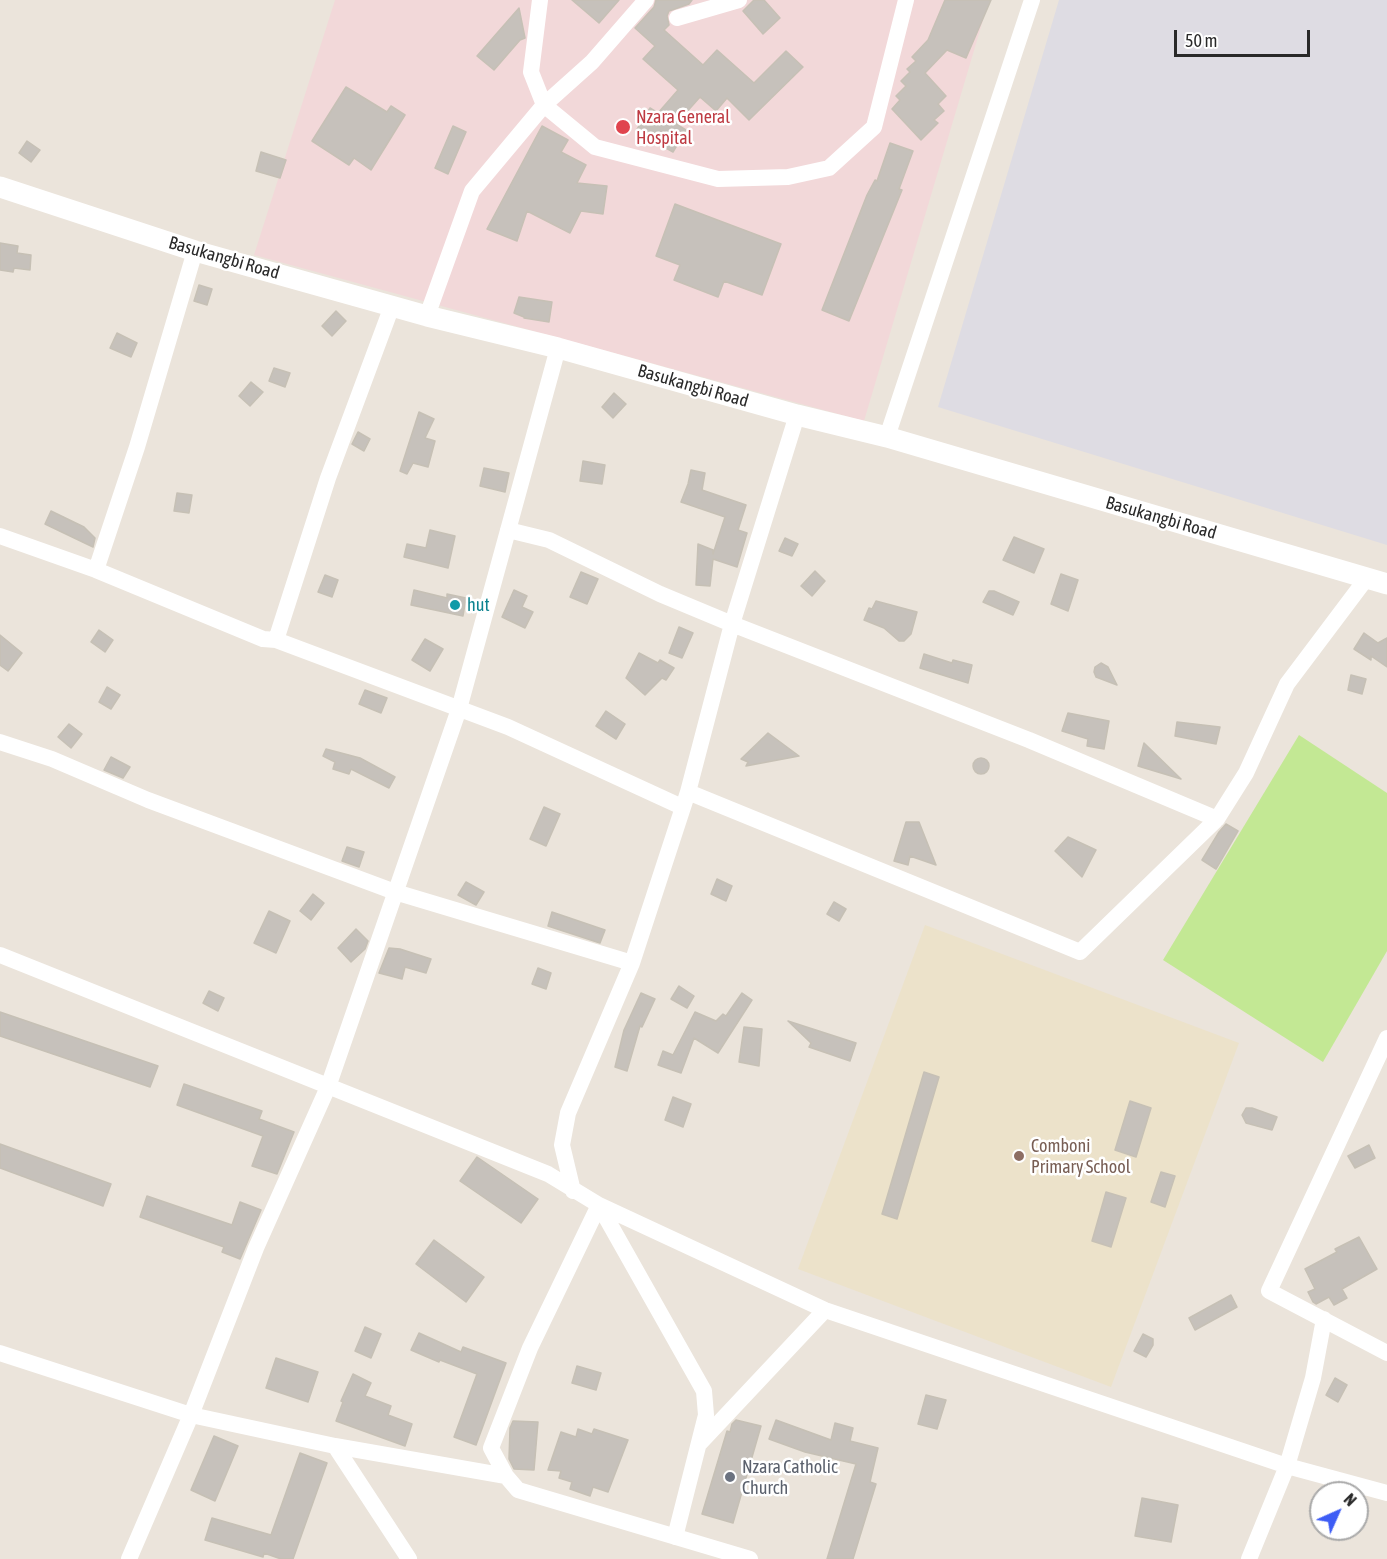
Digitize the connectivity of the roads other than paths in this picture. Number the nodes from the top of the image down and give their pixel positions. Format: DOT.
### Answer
graph roads {
  1 [pos="540,0"];
  2 [pos="646,0"];
  3 [pos="739,0"];
  4 [pos="906,0"];
  5 [pos="1032,0"];
  6 [pos="677,18"];
  7 [pos="544,105"];
  8 [pos="0,187"];
  9 [pos="195,251"];
  10 [pos="392,306"];
  11 [pos="427,316"];
  12 [pos="558,348"];
  13 [pos="797,415"];
  14 [pos="887,437"];
  15 [pos="508,530"];
  16 [pos="0,536"];
  17 [pos="96,570"];
  18 [pos="1366,579"];
  19 [pos="1387,584"];
  20 [pos="732,624"];
  21 [pos="276,640"];
  22 [pos="459,710"];
  23 [pos="0,742"];
  24 [pos="685,800"];
  25 [pos="1217,819"];
  26 [pos="395,892"];
  27 [pos="0,955"];
  28 [pos="632,963"];
  29 [pos="1386,1041"];
  30 [pos="328,1087"];
  31 [pos="573,1191"];
  32 [pos="599,1205"];
  33 [pos="825,1310"];
  34 [pos="1324,1320"];
  35 [pos="0,1353"];
  36 [pos="1387,1353"];
  37 [pos="191,1415"];
  38 [pos="698,1445"];
  39 [pos="335,1446"];
  40 [pos="1287,1466"];
  41 [pos="506,1476"];
  42 [pos="1387,1493"];
  43 [pos="675,1537"];
  44 [pos="707,1553"];
  45 [pos="129,1559"];
  46 [pos="409,1559"];
  47 [pos="750,1559"];
  48 [pos="1249,1559"];
  1 -- 7 [label="street"];
  2 -- 7 [label="street"];
  3 -- 6 [label="street"];
  4 -- 7 [label="street"];
  5 -- 14 [label="street"];
  7 -- 11 [label="street"];
  8 -- 9 [label="street, Basukangbi Road"];
  9 -- 10 [label="street, Basukangbi Road"];
  9 -- 17 [label="street"];
  10 -- 11 [label="street, Basukangbi Road"];
  10 -- 21 [label="street"];
  11 -- 12 [label="street, Basukangbi Road"];
  12 -- 13 [label="street, Basukangbi Road"];
  12 -- 15 [label="street"];
  13 -- 14 [label="street, Basukangbi Road"];
  13 -- 20 [label="street"];
  14 -- 18 [label="street, Basukangbi Road"];
  15 -- 20 [label="street"];
  15 -- 22 [label="street"];
  16 -- 17 [label="street"];
  17 -- 21 [label="street"];
  18 -- 19 [label="street, Basukangbi Road"];
  18 -- 25 [label="street"];
  20 -- 24 [label="street"];
  20 -- 25 [label="street"];
  21 -- 22 [label="street"];
  22 -- 24 [label="street"];
  22 -- 26 [label="street"];
  23 -- 26 [label="street"];
  24 -- 25 [label="street"];
  24 -- 28 [label="street"];
  26 -- 28 [label="street"];
  26 -- 30 [label="street"];
  27 -- 30 [label="street"];
  28 -- 31 [label="street"];
  29 -- 34 [label="street"];
  30 -- 31 [label="street"];
  30 -- 37 [label="street"];
  31 -- 32 [label="street"];
  32 -- 33 [label="street"];
  32 -- 38 [label="street"];
  32 -- 41 [label="street"];
  33 -- 38 [label="street"];
  33 -- 40 [label="street"];
  34 -- 36 [label="street"];
  34 -- 40 [label="street"];
  35 -- 37 [label="street"];
  37 -- 39 [label="street"];
  37 -- 45 [label="street"];
  38 -- 43 [label="street"];
  39 -- 41 [label="street"];
  39 -- 46 [label="street"];
  40 -- 42 [label="street"];
  40 -- 48 [label="street"];
  41 -- 43 [label="street"];
  43 -- 44 [label="street"];
  44 -- 47 [label="street"];
}
